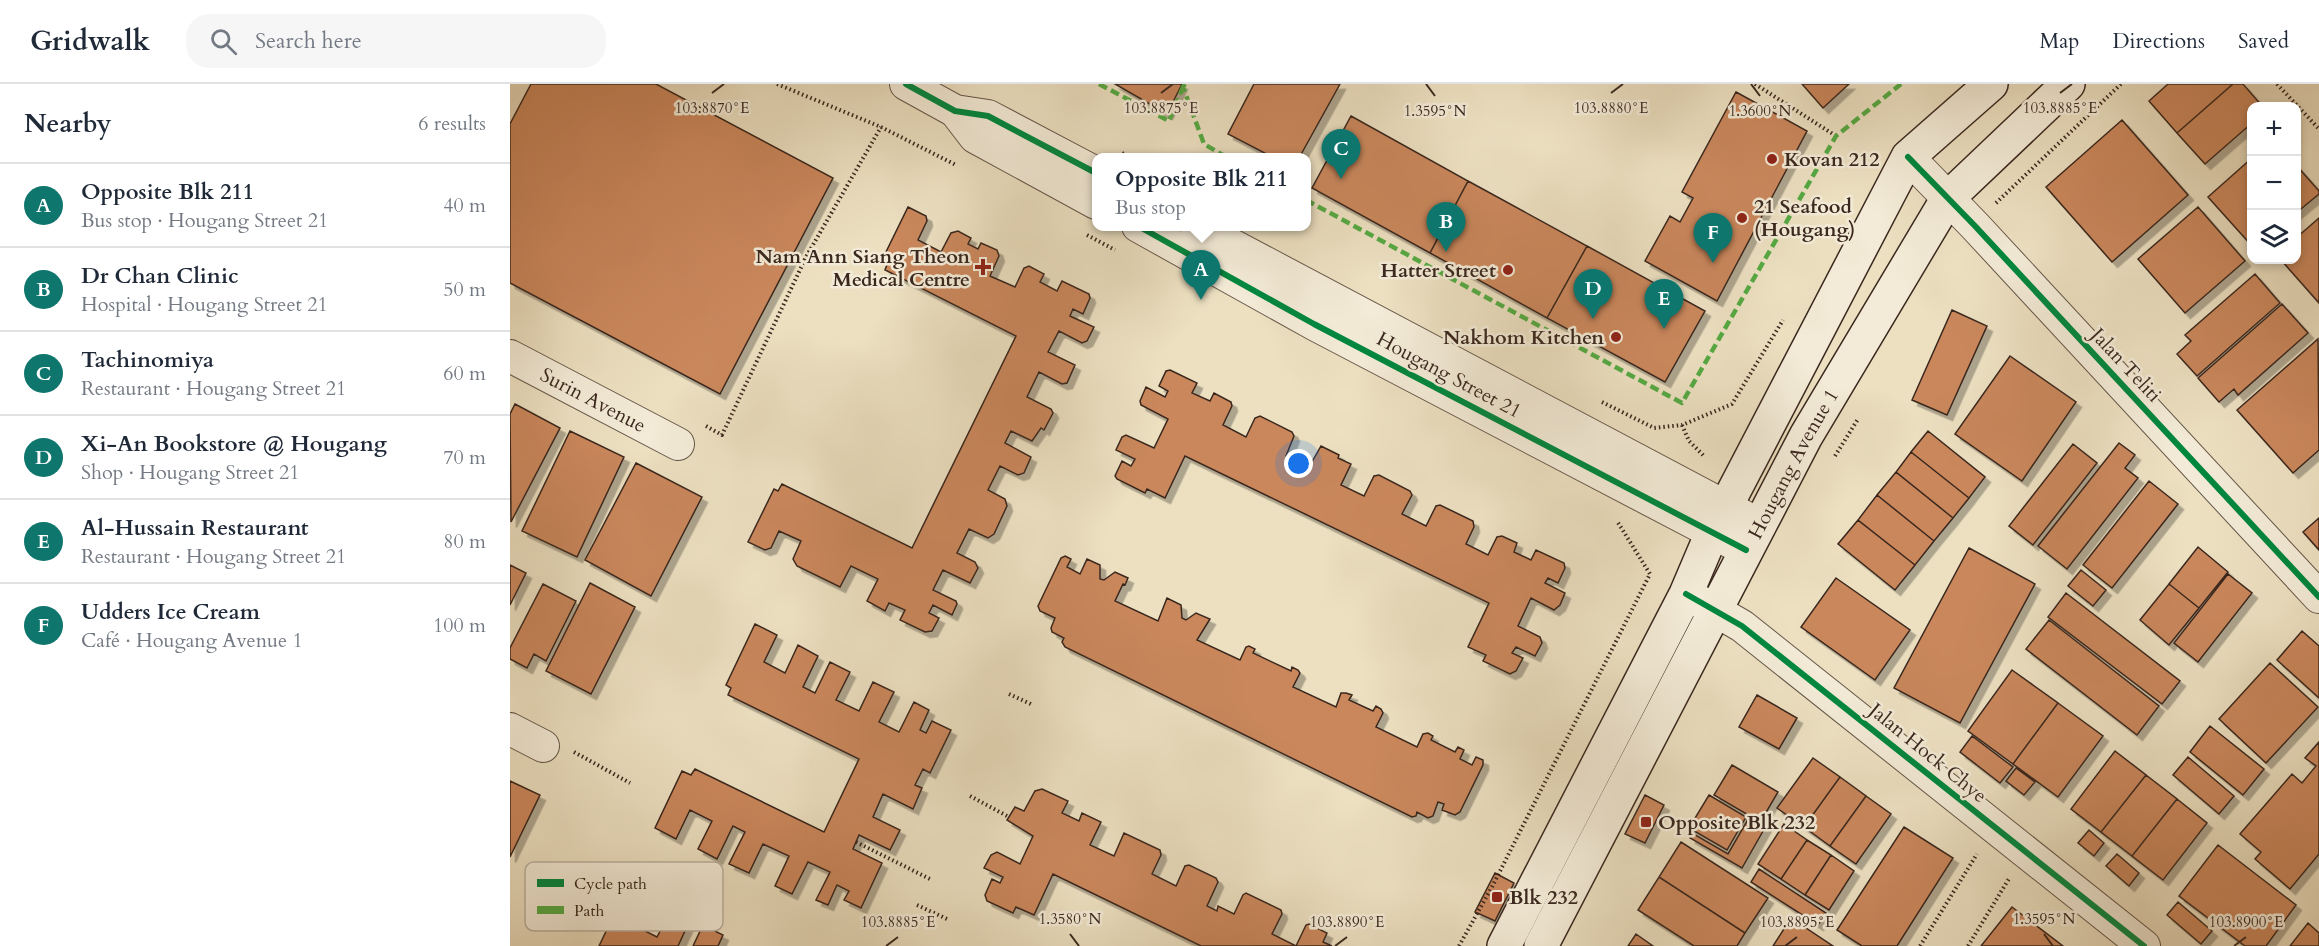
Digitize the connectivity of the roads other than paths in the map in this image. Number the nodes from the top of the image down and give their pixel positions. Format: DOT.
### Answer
graph roads {
  1 [pos="906,84"];
  2 [pos="1991,84"];
  3 [pos="2068,84"];
  4 [pos="955,111"];
  5 [pos="1908,157"];
  6 [pos="1092,171"];
  7 [pos="1948,198"];
  8 [pos="1092,201"];
  9 [pos="1147,231"];
  10 [pos="1205,231"];
  11 [pos="510,356"];
  12 [pos="678,444"];
  13 [pos="1720,520"];
  14 [pos="1753,538"];
  15 [pos="1686,594"];
  16 [pos="2319,597"];
  17 [pos="1717,610"];
  18 [pos="510,729"];
  19 [pos="543,746"];
  20 [pos="1504,946"];
  21 [pos="1541,946"];
  22 [pos="2144,946"];
  1 -- 4 [label="street"];
  2 -- 5 [label="main road, Hougang Avenue 1"];
  3 -- 7 [label="main road, Hougang Avenue 1"];
  4 -- 6 [label="street"];
  4 -- 8 [label="street"];
  5 -- 7 [label="street, Jalan Teliti"];
  5 -- 13 [label="main road, Hougang Avenue 1"];
  7 -- 14 [label="main road, Hougang Avenue 1"];
  7 -- 16 [label="street, Jalan Teliti"];
  9 -- 13 [label="street, Hougang Street 21"];
  10 -- 13 [label="street, Hougang Street 21"];
  11 -- 12 [label="street, Surin Avenue"];
  13 -- 14 [label="street, Hougang Street 21"];
  13 -- 15 [label="main road, Hougang Avenue 1"];
  14 -- 17 [label="main road, Hougang Avenue 1"];
  15 -- 17 [label="street, Jalan Hock Chye"];
  15 -- 20 [label="main road, Hougang Avenue 1"];
  17 -- 21 [label="main road, Hougang Avenue 1"];
  17 -- 22 [label="street, Jalan Hock Chye"];
  18 -- 19 [label="street"];
}
